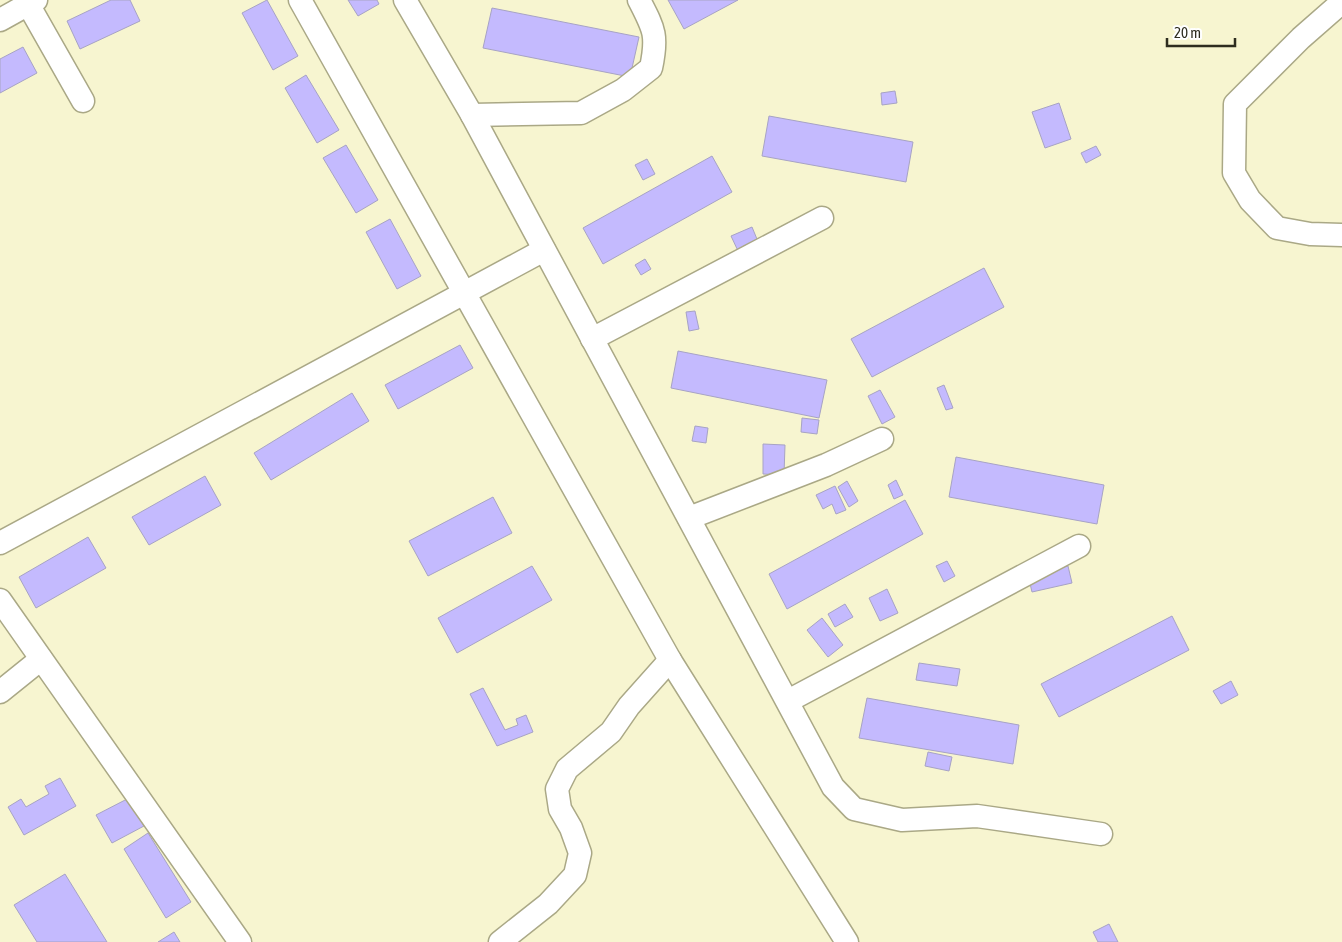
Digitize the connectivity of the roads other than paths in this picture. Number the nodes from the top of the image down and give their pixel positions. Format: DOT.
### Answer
graph roads {
  1 [pos="300,0"];
  2 [pos="405,0"];
  3 [pos="639,0"];
  4 [pos="32,2"];
  5 [pos="1342,2"];
  6 [pos="0,20"];
  7 [pos="83,101"];
  8 [pos="472,115"];
  9 [pos="822,218"];
  10 [pos="1342,235"];
  11 [pos="544,250"];
  12 [pos="464,294"];
  13 [pos="592,339"];
  14 [pos="882,439"];
  15 [pos="689,518"];
  16 [pos="0,543"];
  17 [pos="1079,546"];
  18 [pos="0,600"];
  19 [pos="41,658"];
  20 [pos="670,660"];
  21 [pos="0,692"];
  22 [pos="788,701"];
  23 [pos="1101,834"];
  24 [pos="240,942"];
  25 [pos="500,942"];
  26 [pos="847,942"];
  1 -- 12 [label="street"];
  2 -- 8 [label="street"];
  3 -- 8 [label="street"];
  4 -- 6 [label="street"];
  4 -- 7 [label="street"];
  5 -- 10 [label="street"];
  8 -- 11 [label="street"];
  9 -- 13 [label="street"];
  11 -- 12 [label="street"];
  11 -- 13 [label="street"];
  12 -- 16 [label="street"];
  12 -- 20 [label="street"];
  13 -- 15 [label="street"];
  14 -- 15 [label="street"];
  15 -- 22 [label="street"];
  17 -- 22 [label="street"];
  18 -- 19 [label="street"];
  19 -- 21 [label="street"];
  19 -- 24 [label="street"];
  20 -- 25 [label="street"];
  20 -- 26 [label="street"];
  22 -- 23 [label="street"];
}
